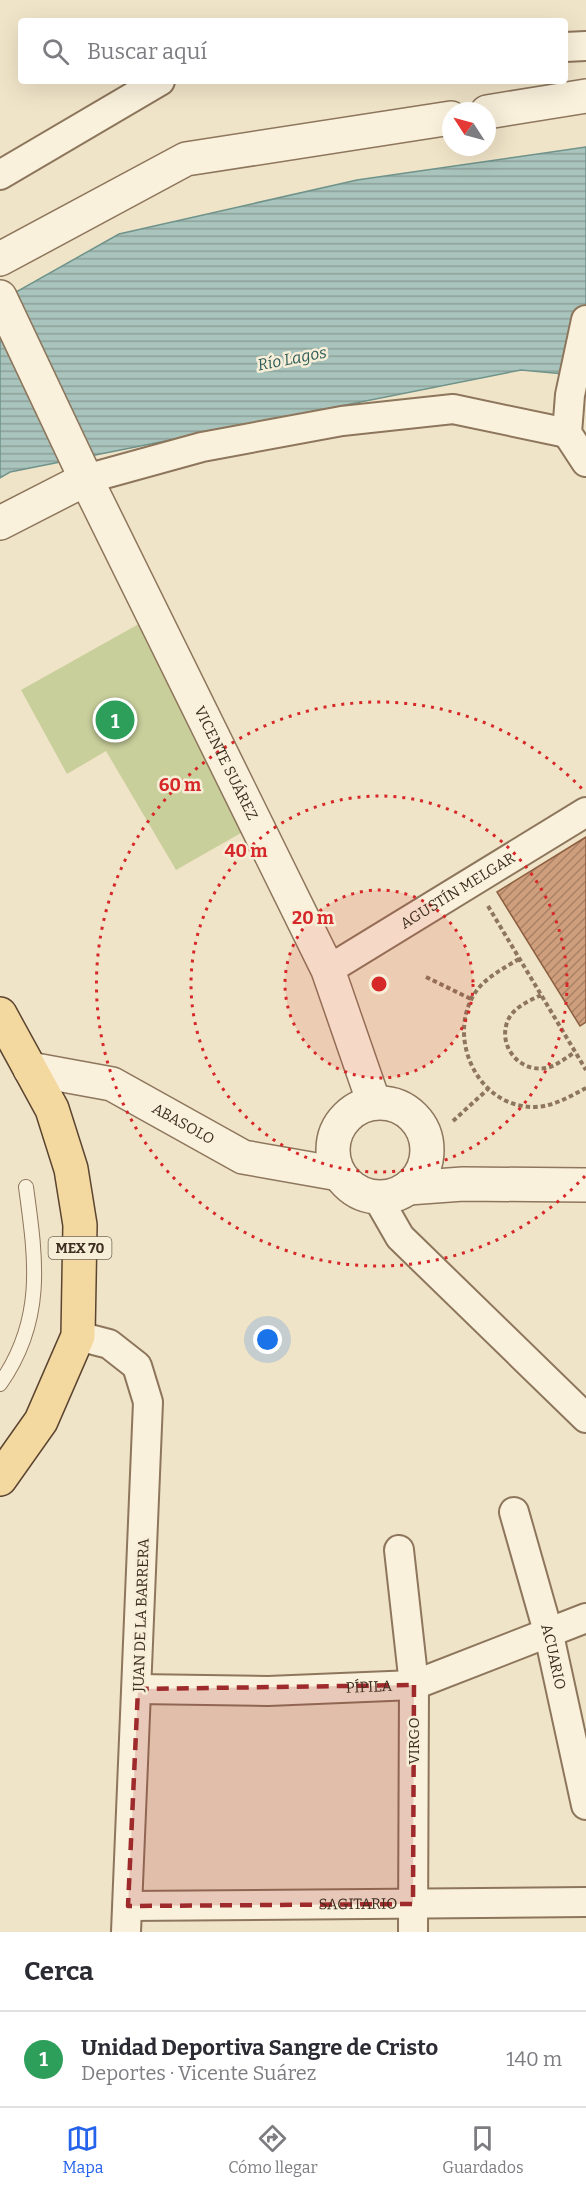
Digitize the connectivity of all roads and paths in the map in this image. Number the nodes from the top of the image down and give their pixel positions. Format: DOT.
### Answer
graph roads {
  1 [pos="586,46"];
  2 [pos="568,47"];
  3 [pos="155,84"];
  4 [pos="586,96"];
  5 [pos="496,111"];
  6 [pos="442,119"];
  7 [pos="0,175"];
  8 [pos="0,260"];
  9 [pos="0,297"];
  10 [pos="586,320"];
  11 [pos="567,433"];
  12 [pos="586,462"];
  13 [pos="82,470"];
  14 [pos="0,523"];
  15 [pos="586,812"];
  16 [pos="497,922"];
  17 [pos="519,959"];
  18 [pos="328,970"];
  19 [pos="426,977"];
  20 [pos="541,995"];
  21 [pos="471,999"];
  22 [pos="3,1027"];
  23 [pos="575,1052"];
  24 [pos="30,1069"];
  25 [pos="586,1070"];
  26 [pos="586,1088"];
  27 [pos="488,1089"];
  28 [pos="374,1103"];
  29 [pos="453,1121"];
  30 [pos="339,1174"];
  31 [pos="586,1185"];
  32 [pos="26,1187"];
  33 [pos="408,1188"];
  34 [pos="377,1197"];
  35 [pos="78,1336"];
  36 [pos="0,1384"];
  37 [pos="586,1418"];
  38 [pos="0,1479"];
  39 [pos="514,1512"];
  40 [pos="399,1550"];
  41 [pos="586,1618"];
  42 [pos="549,1635"];
  43 [pos="414,1685"];
  44 [pos="138,1689"];
  45 [pos="586,1805"];
  46 [pos="586,1902"];
  47 [pos="413,1904"];
  48 [pos="127,1919"];
  49 [pos="413,1932"];
  1 -- 2 [label="street"];
  3 -- 7 [label="street"];
  4 -- 5 [label="street"];
  6 -- 8 [label="street"];
  9 -- 13 [label="street, VICENTE SUÁREZ"];
  10 -- 11 [label="street"];
  11 -- 12 [label="street"];
  11 -- 13 [label="street"];
  13 -- 14 [label="street"];
  13 -- 18 [label="street, VICENTE SUÁREZ"];
  15 -- 18 [label="street, AGUSTÍN MELGAR"];
  16 -- 17 [label="path"];
  17 -- 20 [label="path"];
  17 -- 21 [label="path"];
  18 -- 28 [label="street, VICENTE SUÁREZ"];
  19 -- 21 [label="path"];
  20 -- 23 [label="path"];
  20 -- 23 [label="path"];
  21 -- 27 [label="path"];
  22 -- 24 [label="main road, MEX 70"];
  23 -- 25 [label="path"];
  24 -- 30 [label="street, ABASOLO"];
  24 -- 35 [label="main road, MEX 70"];
  26 -- 27 [label="path"];
  27 -- 29 [label="path"];
  28 -- 30 [label="street"];
  28 -- 33 [label="street"];
  30 -- 34 [label="street"];
  31 -- 33 [label="street"];
  32 -- 36 [label="lane"];
  33 -- 34 [label="street"];
  34 -- 37 [label="street"];
  35 -- 38 [label="main road, MEX 70"];
  35 -- 44 [label="street, JUAN DE LA BARRERA"];
  39 -- 42 [label="street, ACUARIO"];
  40 -- 43 [label="street, VIRGO"];
  41 -- 42 [label="street, PÍPILA"];
  42 -- 43 [label="street, PÍPILA"];
  42 -- 45 [label="street, ACUARIO"];
  43 -- 44 [label="street, PÍPILA"];
  43 -- 47 [label="street, VIRGO"];
  44 -- 48 [label="street, JUAN DE LA BARRERA"];
  46 -- 47 [label="street, SAGITARIO"];
  47 -- 48 [label="street, SAGITARIO"];
  47 -- 49 [label="street, VIRGO"];
}
